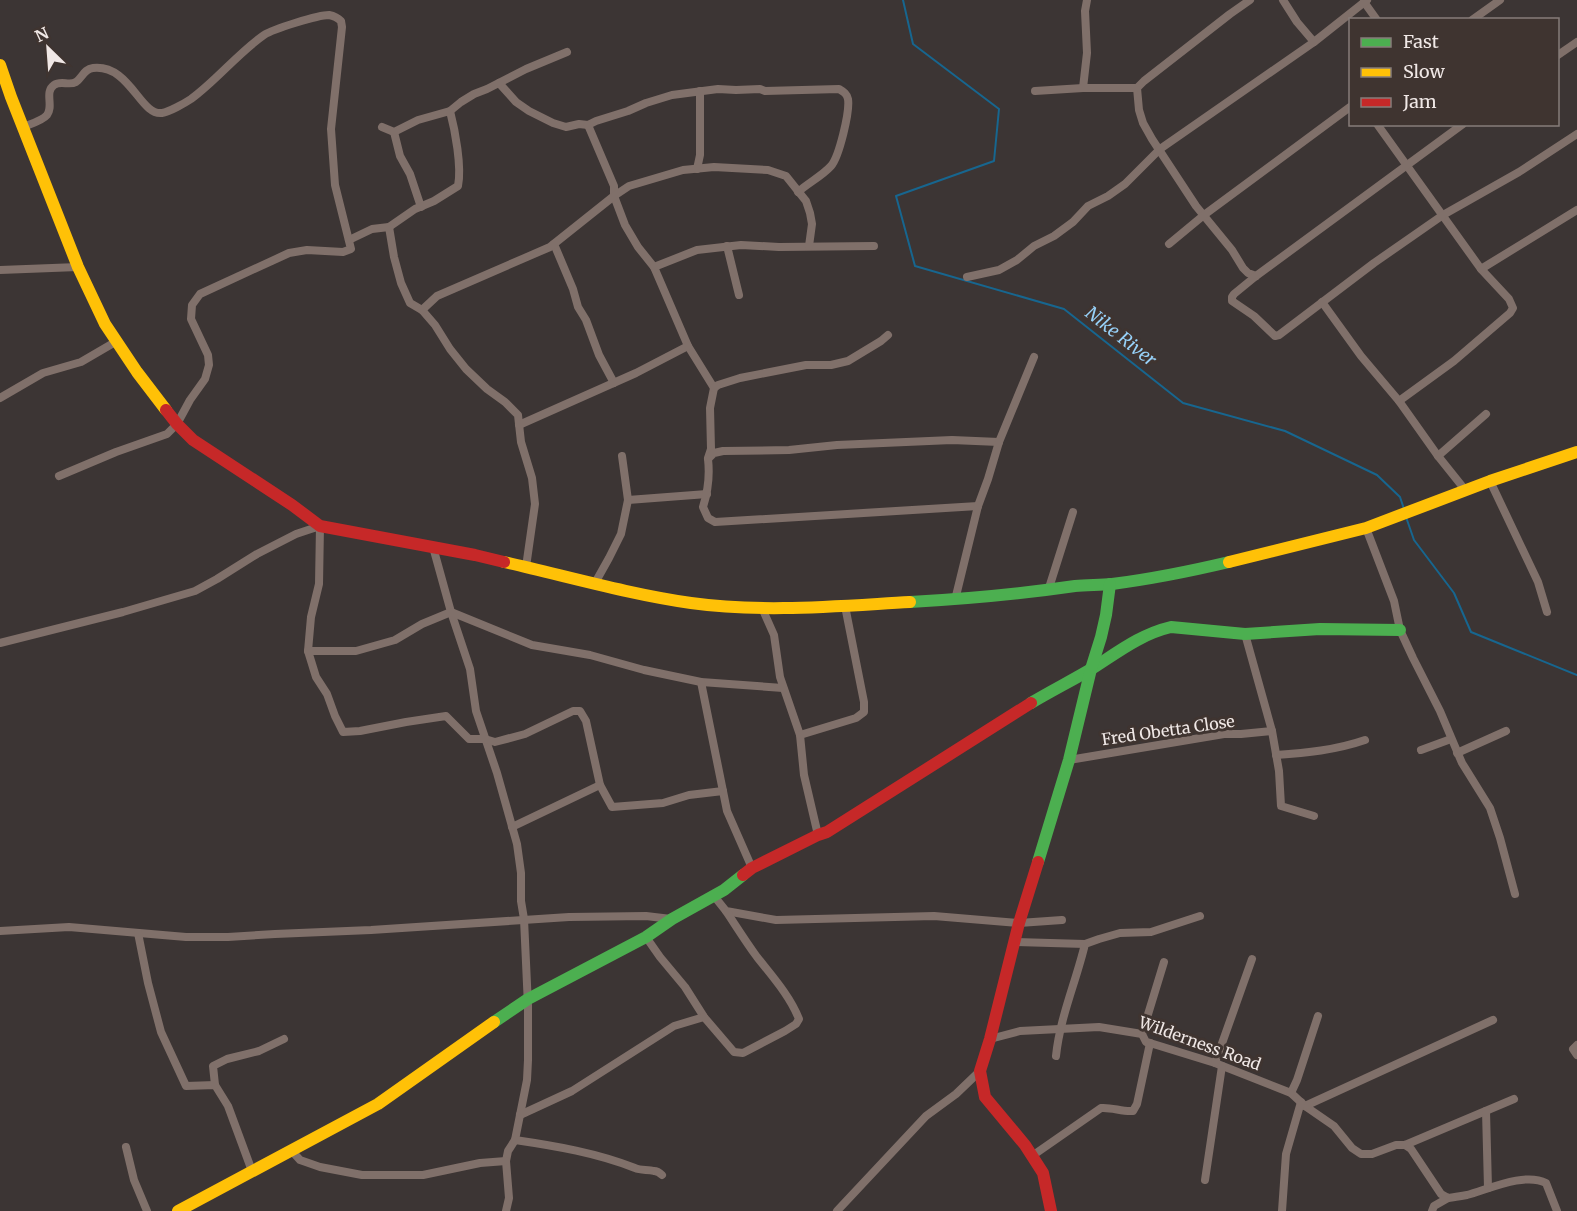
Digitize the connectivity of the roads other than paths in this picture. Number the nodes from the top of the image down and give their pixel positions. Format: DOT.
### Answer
graph roads {
  1 [pos="1087,0"];
  2 [pos="1250,0"];
  3 [pos="1283,0"];
  4 [pos="1500,0"];
  5 [pos="1366,1"];
  6 [pos="1376,18"];
  7 [pos="1475,18"];
  8 [pos="1314,42"];
  9 [pos="1577,42"];
  10 [pos="567,52"];
  11 [pos="1559,54"];
  12 [pos="0,65"];
  13 [pos="499,83"];
  14 [pos="1083,88"];
  15 [pos="1137,88"];
  16 [pos="700,91"];
  17 [pos="1035,91"];
  18 [pos="1349,108"];
  19 [pos="450,111"];
  20 [pos="588,125"];
  21 [pos="1378,126"];
  22 [pos="1460,126"];
  23 [pos="23,127"];
  24 [pos="382,128"];
  25 [pos="394,132"];
  26 [pos="1577,134"];
  27 [pos="1160,149"];
  28 [pos="1406,166"];
  29 [pos="697,169"];
  30 [pos="798,192"];
  31 [pos="614,196"];
  32 [pos="421,207"];
  33 [pos="1577,210"];
  34 [pos="1204,215"];
  35 [pos="1443,215"];
  36 [pos="389,227"];
  37 [pos="349,240"];
  38 [pos="554,244"];
  39 [pos="1169,244"];
  40 [pos="727,246"];
  41 [pos="809,246"];
  42 [pos="874,246"];
  43 [pos="78,267"];
  44 [pos="654,267"];
  45 [pos="1481,269"];
  46 [pos="0,270"];
  47 [pos="1256,276"];
  48 [pos="968,277"];
  49 [pos="738,295"];
  50 [pos="1322,302"];
  51 [pos="422,310"];
  52 [pos="888,335"];
  53 [pos="117,341"];
  54 [pos="688,346"];
  55 [pos="1034,357"];
  56 [pos="614,383"];
  57 [pos="714,388"];
  58 [pos="0,398"];
  59 [pos="1400,401"];
  60 [pos="1486,414"];
  61 [pos="177,424"];
  62 [pos="519,425"];
  63 [pos="999,442"];
  64 [pos="1577,452"];
  65 [pos="622,456"];
  66 [pos="1438,456"];
  67 [pos="708,459"];
  68 [pos="59,476"];
  69 [pos="1490,481"];
  70 [pos="1466,491"];
  71 [pos="707,494"];
  72 [pos="628,500"];
  73 [pos="978,506"];
  74 [pos="1073,512"];
  75 [pos="320,526"];
  76 [pos="1366,528"];
  77 [pos="433,546"];
  78 [pos="526,567"];
  79 [pos="595,583"];
  80 [pos="1110,584"];
  81 [pos="1048,591"];
  82 [pos="955,600"];
  83 [pos="845,606"];
  84 [pos="762,608"];
  85 [pos="451,612"];
  86 [pos="1547,612"];
  87 [pos="1400,630"];
  88 [pos="1245,634"];
  89 [pos="0,643"];
  90 [pos="308,651"];
  91 [pos="1091,669"];
  92 [pos="702,682"];
  93 [pos="783,688"];
  94 [pos="1272,731"];
  95 [pos="1506,731"];
  96 [pos="800,735"];
  97 [pos="485,739"];
  98 [pos="1452,739"];
  99 [pos="1365,740"];
  100 [pos="1421,750"];
  101 [pos="1457,753"];
  102 [pos="1276,755"];
  103 [pos="1069,760"];
  104 [pos="600,785"];
  105 [pos="723,791"];
  106 [pos="1314,816"];
  107 [pos="512,827"];
  108 [pos="818,835"];
  109 [pos="752,868"];
  110 [pos="1515,894"];
  111 [pos="714,896"];
  112 [pos="726,911"];
  113 [pos="1200,916"];
  114 [pos="524,919"];
  115 [pos="672,919"];
  116 [pos="1062,920"];
  117 [pos="1019,922"];
  118 [pos="0,931"];
  119 [pos="138,933"];
  120 [pos="646,937"];
  121 [pos="1014,942"];
  122 [pos="1085,944"];
  123 [pos="1252,959"];
  124 [pos="1164,962"];
  125 [pos="528,999"];
  126 [pos="1318,1016"];
  127 [pos="704,1017"];
  128 [pos="1492,1020"];
  129 [pos="1061,1029"];
  130 [pos="1142,1034"];
  131 [pos="284,1039"];
  132 [pos="990,1039"];
  133 [pos="1150,1043"];
  134 [pos="1577,1045"];
  135 [pos="1577,1055"];
  136 [pos="1056,1056"];
  137 [pos="1218,1064"];
  138 [pos="981,1071"];
  139 [pos="215,1085"];
  140 [pos="1291,1093"];
  141 [pos="1514,1099"];
  142 [pos="1303,1104"];
  143 [pos="1486,1111"];
  144 [pos="520,1115"];
  145 [pos="515,1140"];
  146 [pos="1405,1145"];
  147 [pos="126,1147"];
  148 [pos="291,1150"];
  149 [pos="1032,1156"];
  150 [pos="506,1161"];
  151 [pos="252,1171"];
  152 [pos="662,1174"];
  153 [pos="1205,1180"];
  154 [pos="1488,1188"];
  155 [pos="1448,1198"];
  156 [pos="1431,1210"];
  157 [pos="147,1211"];
  158 [pos="178,1211"];
  159 [pos="506,1211"];
  160 [pos="837,1211"];
  161 [pos="1051,1211"];
  162 [pos="1282,1211"];
  163 [pos="1557,1211"];
  1 -- 14 [label="street"];
  2 -- 15 [label="street"];
  3 -- 8 [label="street"];
  4 -- 7 [label="street"];
  5 -- 6 [label="street"];
  5 -- 8 [label="street"];
  8 -- 27 [label="street"];
  9 -- 11 [label="street"];
  10 -- 13 [label="street"];
  12 -- 23 [label="street"];
  13 -- 19 [label="street"];
  13 -- 20 [label="street"];
  14 -- 15 [label="street"];
  14 -- 17 [label="street"];
  15 -- 27 [label="street"];
  16 -- 20 [label="street"];
  16 -- 29 [label="street"];
  16 -- 30 [label="street"];
  18 -- 34 [label="street"];
  19 -- 25 [label="street"];
  19 -- 32 [label="street"];
  20 -- 31 [label="street"];
  21 -- 28 [label="street"];
  22 -- 28 [label="street"];
  23 -- 37 [label="street"];
  23 -- 43 [label="street"];
  24 -- 25 [label="street"];
  25 -- 32 [label="street"];
  26 -- 35 [label="street"];
  27 -- 34 [label="street"];
  27 -- 48 [label="street"];
  28 -- 35 [label="street"];
  28 -- 47 [label="street"];
  29 -- 30 [label="street"];
  29 -- 31 [label="street"];
  30 -- 41 [label="street"];
  31 -- 38 [label="street"];
  31 -- 44 [label="street"];
  32 -- 36 [label="street"];
  33 -- 45 [label="street"];
  34 -- 39 [label="street"];
  34 -- 47 [label="street"];
  35 -- 45 [label="street"];
  35 -- 50 [label="street"];
  36 -- 37 [label="street"];
  36 -- 51 [label="street"];
  37 -- 61 [label="street"];
  38 -- 51 [label="street"];
  38 -- 56 [label="street"];
  40 -- 41 [label="street"];
  40 -- 44 [label="street"];
  40 -- 49 [label="street"];
  41 -- 42 [label="street"];
  43 -- 46 [label="street"];
  43 -- 53 [label="street"];
  44 -- 54 [label="street"];
  45 -- 59 [label="street"];
  47 -- 50 [label="street"];
  50 -- 59 [label="street"];
  51 -- 62 [label="street"];
  52 -- 57 [label="street"];
  53 -- 58 [label="street"];
  53 -- 61 [label="street"];
  54 -- 56 [label="street"];
  54 -- 57 [label="street"];
  55 -- 63 [label="street"];
  56 -- 62 [label="street"];
  57 -- 67 [label="street"];
  59 -- 66 [label="street"];
  60 -- 66 [label="street"];
  61 -- 68 [label="street"];
  61 -- 75 [label="street"];
  62 -- 78 [label="street"];
  63 -- 67 [label="street"];
  63 -- 73 [label="street"];
  64 -- 69 [label="street"];
  65 -- 72 [label="street"];
  66 -- 70 [label="street"];
  67 -- 71 [label="street"];
  69 -- 70 [label="street"];
  69 -- 86 [label="street"];
  70 -- 76 [label="street"];
  71 -- 72 [label="street"];
  71 -- 73 [label="street"];
  72 -- 79 [label="street"];
  73 -- 82 [label="street"];
  74 -- 81 [label="street"];
  75 -- 77 [label="street"];
  75 -- 89 [label="street"];
  75 -- 90 [label="street"];
  76 -- 80 [label="street"];
  76 -- 87 [label="street"];
  77 -- 78 [label="street"];
  77 -- 85 [label="street"];
  78 -- 79 [label="street"];
  79 -- 84 [label="street"];
  80 -- 81 [label="street"];
  80 -- 91 [label="street"];
  81 -- 82 [label="street"];
  82 -- 83 [label="street"];
  83 -- 84 [label="street"];
  83 -- 96 [label="street"];
  84 -- 93 [label="street"];
  85 -- 90 [label="street"];
  85 -- 92 [label="street"];
  85 -- 97 [label="street"];
  87 -- 88 [label="street"];
  87 -- 98 [label="street"];
  88 -- 91 [label="street"];
  88 -- 94 [label="street"];
  90 -- 97 [label="street"];
  91 -- 103 [label="street"];
  91 -- 108 [label="street"];
  92 -- 93 [label="street"];
  92 -- 105 [label="street"];
  93 -- 96 [label="street"];
  94 -- 102 [label="street"];
  94 -- 103 [label="street, Fred Obetta Close"];
  95 -- 101 [label="street"];
  96 -- 108 [label="street"];
  97 -- 104 [label="street"];
  97 -- 107 [label="street"];
  98 -- 100 [label="street"];
  98 -- 101 [label="street"];
  99 -- 102 [label="street"];
  101 -- 110 [label="street"];
  102 -- 106 [label="street"];
  103 -- 117 [label="street"];
  104 -- 105 [label="street"];
  104 -- 107 [label="street"];
  105 -- 109 [label="street"];
  107 -- 114 [label="street"];
  108 -- 109 [label="street"];
  109 -- 111 [label="street"];
  111 -- 112 [label="street"];
  111 -- 115 [label="street"];
  112 -- 117 [label="street"];
  112 -- 127 [label="street"];
  113 -- 122 [label="street"];
  114 -- 115 [label="street"];
  114 -- 119 [label="street"];
  114 -- 125 [label="street"];
  115 -- 120 [label="street"];
  116 -- 117 [label="street"];
  117 -- 121 [label="street"];
  118 -- 119 [label="street"];
  119 -- 139 [label="street"];
  120 -- 125 [label="street"];
  120 -- 127 [label="street"];
  121 -- 122 [label="street"];
  121 -- 132 [label="street"];
  122 -- 129 [label="street"];
  123 -- 137 [label="street"];
  124 -- 130 [label="street"];
  125 -- 144 [label="street"];
  125 -- 148 [label="street"];
  126 -- 140 [label="street"];
  127 -- 144 [label="street"];
  128 -- 142 [label="street"];
  129 -- 130 [label="street, Wilderness Road"];
  129 -- 132 [label="street, Wilderness Road"];
  129 -- 136 [label="street"];
  130 -- 133 [label="street, Wilderness Road"];
  131 -- 139 [label="street"];
  132 -- 138 [label="street"];
  133 -- 137 [label="street, Wilderness Road"];
  133 -- 149 [label="street"];
  134 -- 135 [label="street"];
  137 -- 140 [label="street, Wilderness Road"];
  137 -- 153 [label="street"];
  138 -- 149 [label="street"];
  138 -- 160 [label="street"];
  139 -- 151 [label="street"];
  140 -- 142 [label="street"];
  141 -- 143 [label="street"];
  142 -- 146 [label="street"];
  142 -- 162 [label="street"];
  143 -- 146 [label="street"];
  143 -- 154 [label="street"];
  144 -- 145 [label="street"];
  145 -- 150 [label="street"];
  145 -- 152 [label="street"];
  146 -- 155 [label="street"];
  147 -- 157 [label="street"];
  148 -- 150 [label="street"];
  148 -- 151 [label="street"];
  149 -- 161 [label="street"];
  150 -- 159 [label="street"];
  151 -- 158 [label="street"];
  154 -- 155 [label="street"];
  154 -- 163 [label="street"];
  155 -- 156 [label="street"];
}
